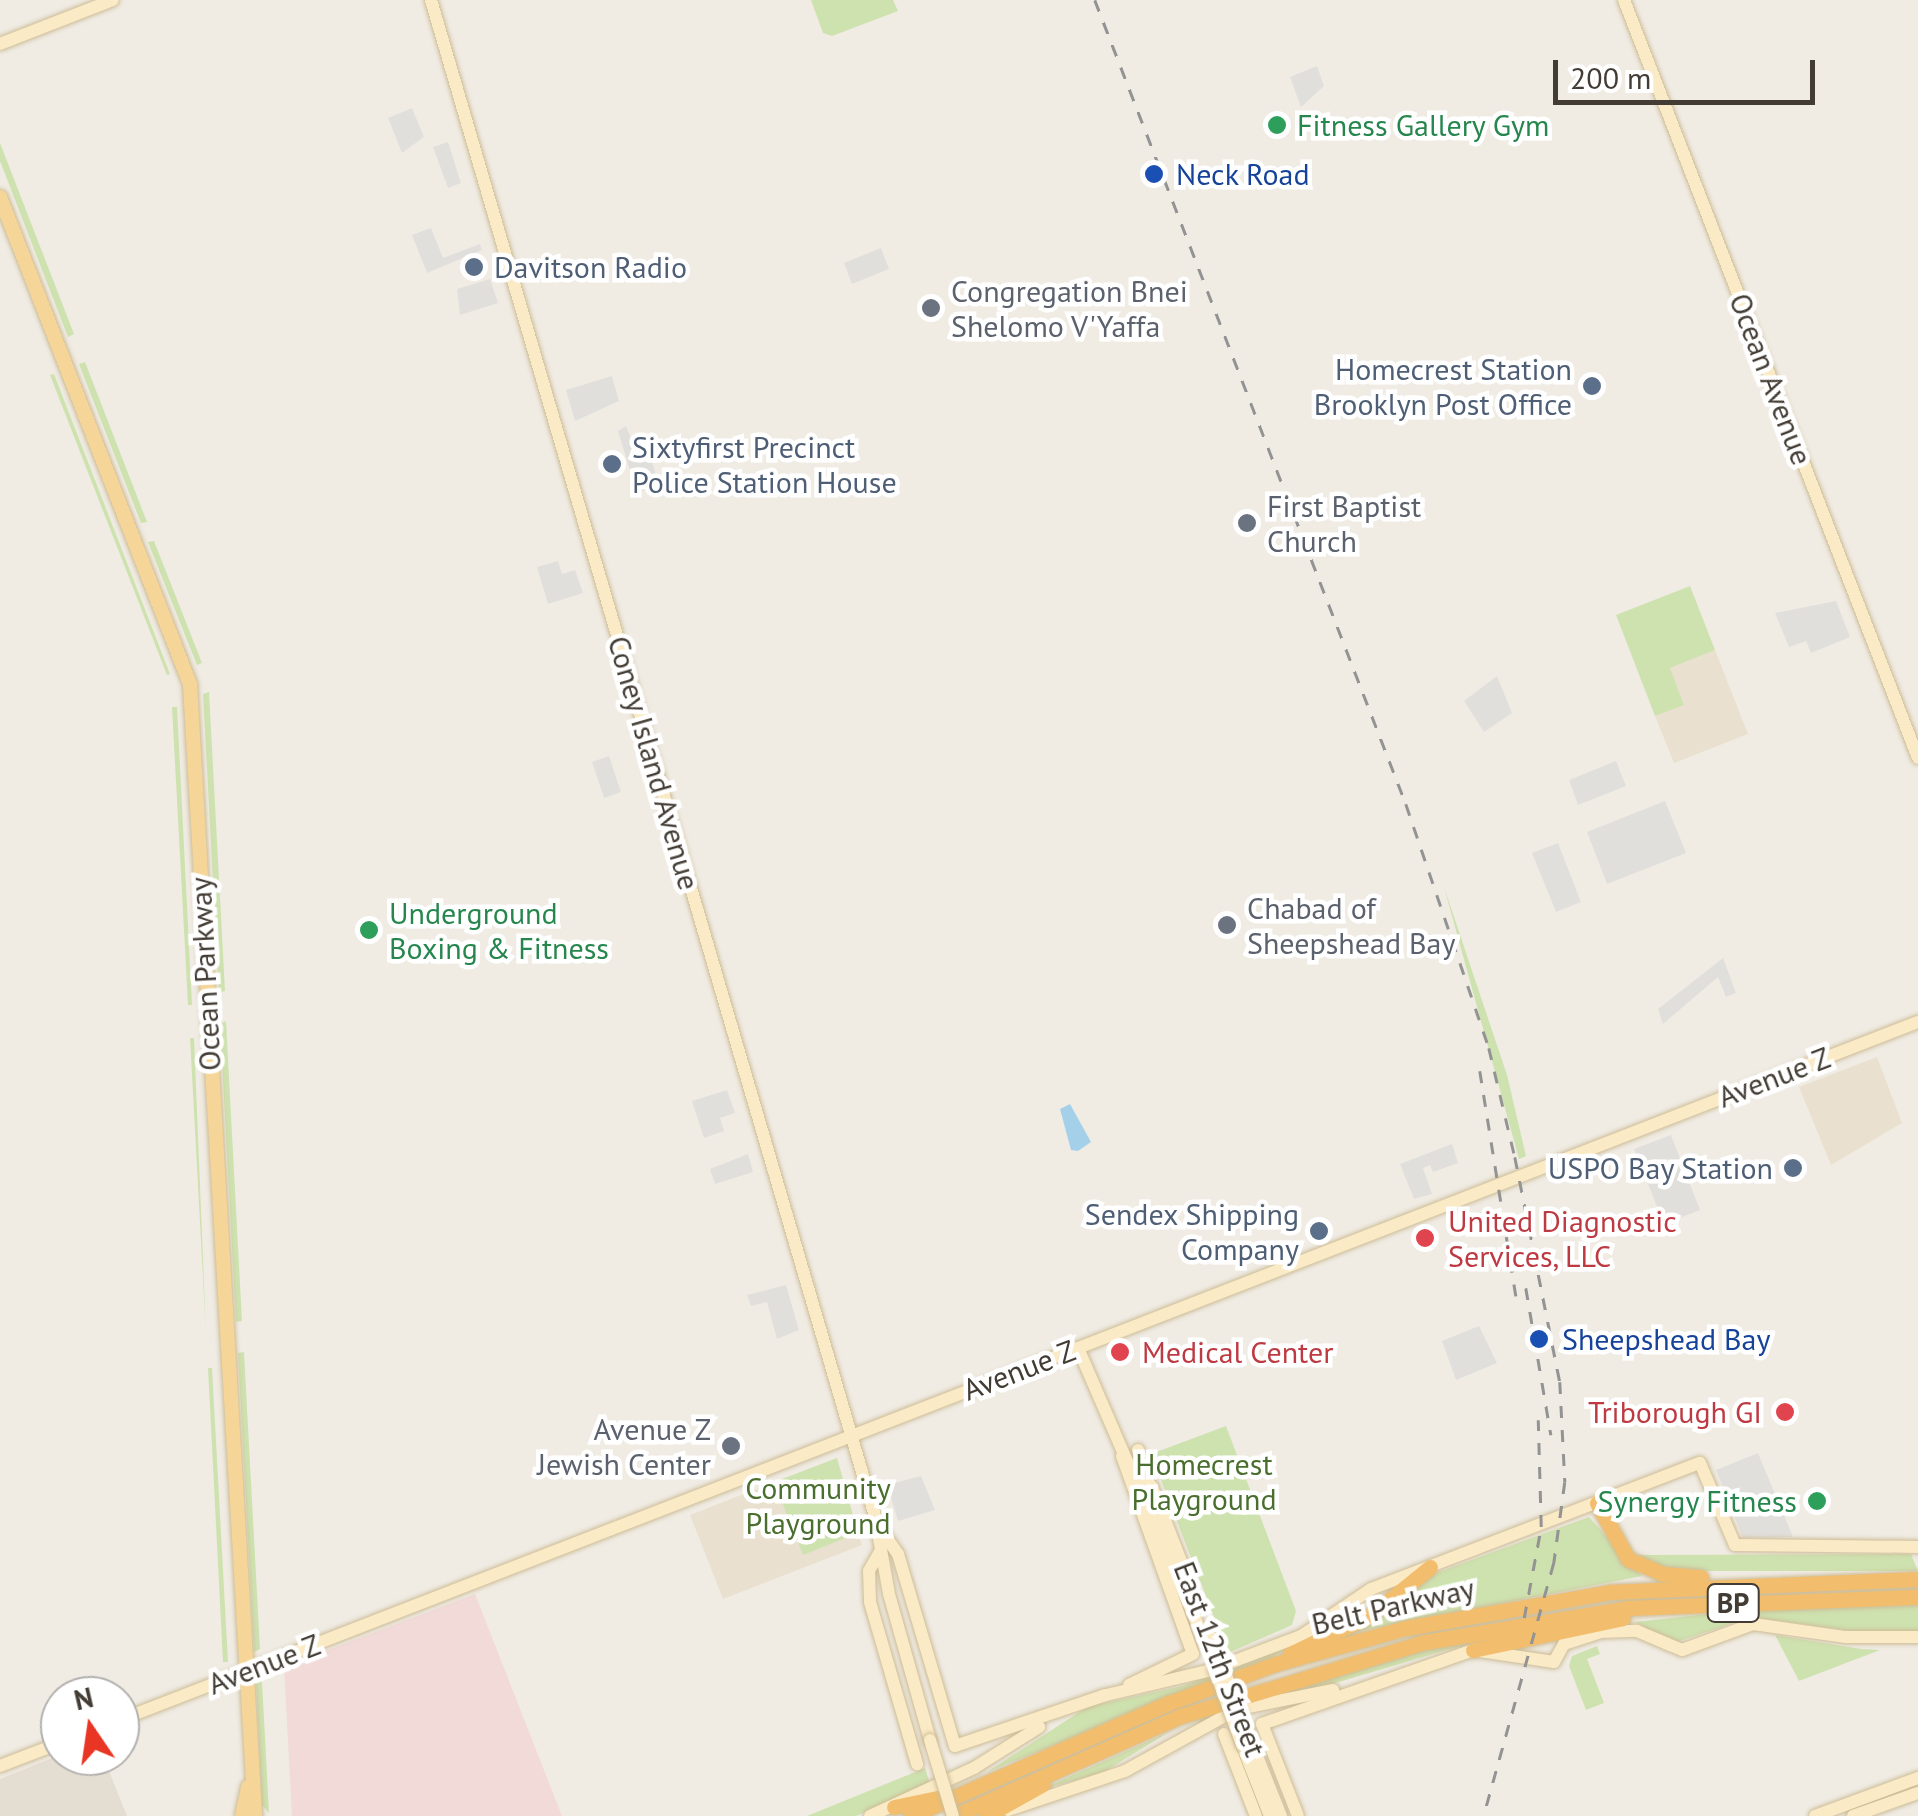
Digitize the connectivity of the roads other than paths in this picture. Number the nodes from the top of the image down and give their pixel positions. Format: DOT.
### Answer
graph roads {
  1 [pos="112,0"];
  2 [pos="432,0"];
  3 [pos="1624,0"];
  4 [pos="0,44"];
  5 [pos="0,197"];
  6 [pos="1918,758"];
  7 [pos="1918,1022"];
  8 [pos="1078,1348"];
  9 [pos="851,1436"];
  10 [pos="1138,1450"];
  11 [pos="1122,1456"];
  12 [pos="1152,1487"];
  13 [pos="1596,1504"];
  14 [pos="877,1525"];
  15 [pos="1918,1547"];
  16 [pos="882,1550"];
  17 [pos="1430,1567"];
  18 [pos="1918,1579"];
  19 [pos="1750,1584"];
  20 [pos="1918,1597"];
  21 [pos="1690,1604"];
  22 [pos="1583,1625"];
  23 [pos="1918,1637"];
  24 [pos="1208,1640"];
  25 [pos="1564,1644"];
  26 [pos="1473,1650"];
  27 [pos="1276,1664"];
  28 [pos="242,1672"];
  29 [pos="1364,1684"];
  30 [pos="1102,1696"];
  31 [pos="140,1712"];
  32 [pos="1053,1717"];
  33 [pos="1224,1734"];
  34 [pos="1247,1743"];
  35 [pos="40,1751"];
  36 [pos="1096,1751"];
  37 [pos="916,1764"];
  38 [pos="0,1766"];
  39 [pos="1918,1778"];
  40 [pos="249,1786"];
  41 [pos="1918,1793"];
  42 [pos="956,1795"];
  43 [pos="894,1807"];
  44 [pos="241,1812"];
  45 [pos="255,1816"];
  46 [pos="870,1816"];
  47 [pos="910,1816"];
  48 [pos="954,1816"];
  49 [pos="988,1816"];
  50 [pos="1256,1816"];
  51 [pos="1270,1816"];
  52 [pos="1281,1816"];
  53 [pos="1298,1816"];
  54 [pos="1815,1816"];
  55 [pos="1852,1816"];
  1 -- 4 [label="main road"];
  2 -- 9 [label="main road, Coney Island Avenue"];
  3 -- 6 [label="main road, Ocean Avenue"];
  5 -- 28 [label="main road, Ocean Parkway"];
  7 -- 8 [label="main road, Avenue Z"];
  8 -- 9 [label="main road, Avenue Z"];
  8 -- 11 [label="main road, East 12th Street"];
  9 -- 14 [label="main road, Coney Island Avenue"];
  9 -- 28 [label="main road, Avenue Z"];
  10 -- 12 [label="main road"];
  11 -- 12 [label="main road, East 12th Street"];
  11 -- 24 [label="main road, East 12th Street"];
  11 -- 30 [label="main road, East 12th Street"];
  12 -- 24 [label="main road, East 12th Street"];
  13 -- 15 [label="main road"];
  13 -- 17 [label="main road"];
  13 -- 19 [label="highway"];
  14 -- 16 [label="main road, Coney Island Avenue"];
  14 -- 32 [label="main road, Coney Island Avenue"];
  16 -- 37 [label="main road, Coney Island Avenue"];
  16 -- 48 [label="main road, Coney Island Avenue, bridge"];
  17 -- 27 [label="highway"];
  17 -- 30 [label="main road"];
  18 -- 19 [label="highway, Belt Parkway / BP"];
  19 -- 27 [label="highway, Belt Parkway / BP"];
  20 -- 21 [label="highway, Belt Parkway / BP"];
  21 -- 22 [label="highway"];
  21 -- 36 [label="highway, Belt Parkway / BP"];
  22 -- 25 [label="highway"];
  22 -- 26 [label="highway"];
  23 -- 25 [label="main road"];
  24 -- 34 [label="main road, East 12th Street, bridge"];
  25 -- 26 [label="main road"];
  26 -- 29 [label="main road"];
  27 -- 42 [label="highway, Belt Parkway / BP"];
  28 -- 31 [label="main road, Avenue Z"];
  28 -- 40 [label="main road, Ocean Parkway"];
  29 -- 49 [label="main road"];
  29 -- 53 [label="main road, East 12th Street"];
  30 -- 32 [label="main road"];
  32 -- 43 [label="main road"];
  33 -- 50 [label="main road, East 12th Street"];
  34 -- 51 [label="main road, East 12th Street"];
  34 -- 52 [label="main road, East 12th Street"];
  35 -- 38 [label="main road"];
  36 -- 48 [label="highway, Belt Parkway / BP"];
  36 -- 49 [label="highway"];
  39 -- 54 [label="main road"];
  40 -- 44 [label="main road, Ocean Parkway"];
  40 -- 45 [label="main road, Ocean Parkway"];
  41 -- 55 [label="main road"];
  42 -- 43 [label="highway"];
  42 -- 47 [label="highway, Belt Parkway / BP"];
  43 -- 46 [label="main road"];
}
